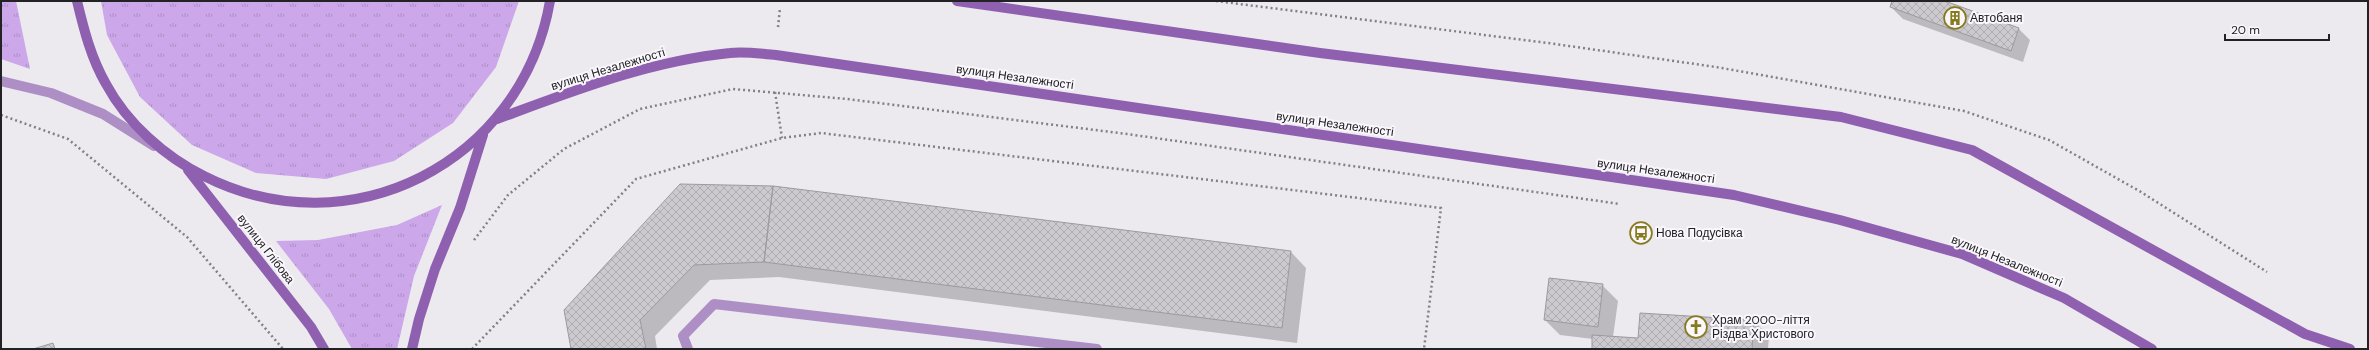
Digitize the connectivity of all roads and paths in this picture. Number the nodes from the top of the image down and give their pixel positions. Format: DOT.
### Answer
graph roads {
  1 [pos="77,1"];
  2 [pos="550,1"];
  3 [pos="957,1"];
  4 [pos="780,8"];
  5 [pos="778,27"];
  6 [pos="1,81"];
  7 [pos="775,92"];
  8 [pos="1,115"];
  9 [pos="497,119"];
  10 [pos="483,134"];
  11 [pos="782,138"];
  12 [pos="168,155"];
  13 [pos="186,167"];
  14 [pos="1626,205"];
  15 [pos="470,246"];
  16 [pos="283,349"];
  17 [pos="324,349"];
  18 [pos="412,349"];
  19 [pos="472,349"];
  20 [pos="688,349"];
  21 [pos="1097,349"];
  22 [pos="1424,349"];
  23 [pos="2152,349"];
  24 [pos="2350,349"];
  1 -- 12 [label="main road, вулиця Незалежності"];
  2 -- 9 [label="main road, вулиця Незалежності"];
  3 -- 24 [label="main road"];
  4 -- 5 [label="path"];
  6 -- 12 [label="street, вулиця Незалежності"];
  7 -- 11 [label="path"];
  7 -- 14 [label="path"];
  7 -- 15 [label="path"];
  8 -- 16 [label="path"];
  9 -- 10 [label="main road, вулиця Незалежності"];
  9 -- 23 [label="main road, вулиця Незалежності"];
  10 -- 13 [label="main road, вулиця Незалежності"];
  10 -- 18 [label="main road"];
  11 -- 19 [label="path"];
  11 -- 22 [label="path"];
  12 -- 13 [label="main road, вулиця Незалежності"];
  13 -- 17 [label="main road, вулиця Глібова"];
  20 -- 21 [label="street"];
}
